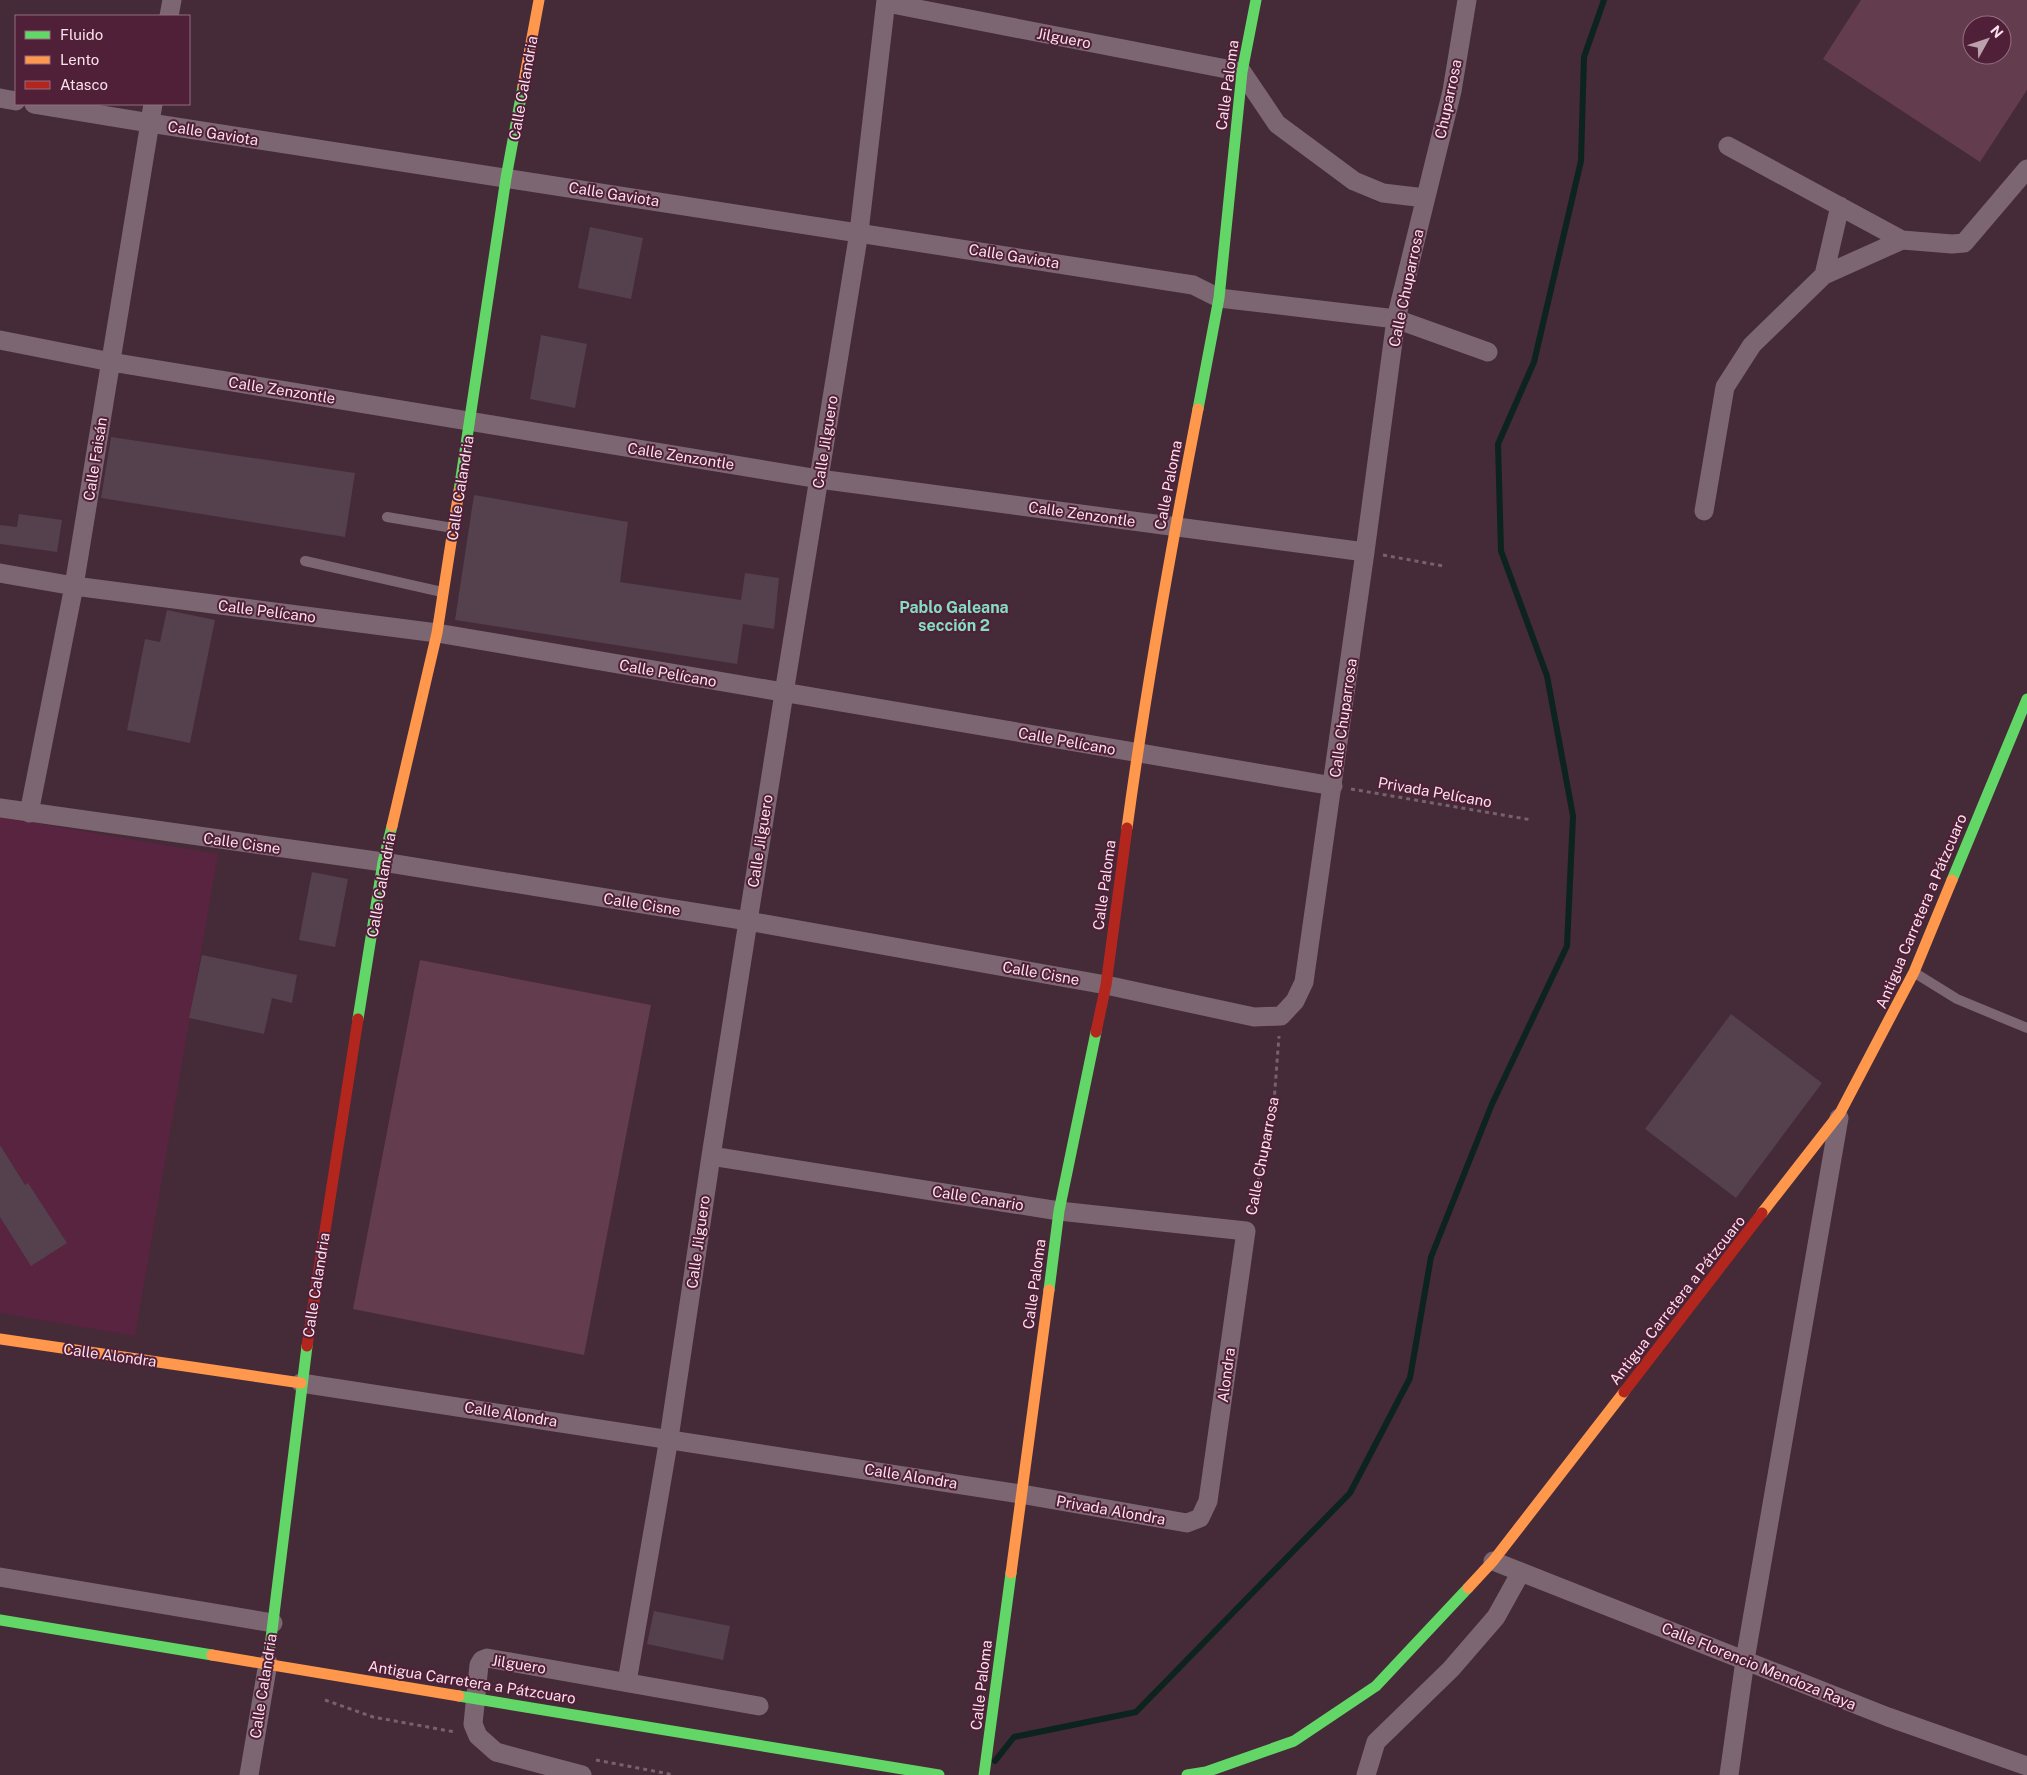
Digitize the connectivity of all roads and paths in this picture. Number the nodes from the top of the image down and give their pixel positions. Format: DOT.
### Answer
graph roads {
  1 [pos="172,0"];
  2 [pos="539,0"];
  3 [pos="1256,0"];
  4 [pos="1466,0"];
  5 [pos="887,2"];
  6 [pos="169,15"];
  7 [pos="1242,72"];
  8 [pos="0,98"];
  9 [pos="15,101"];
  10 [pos="40,105"];
  11 [pos="154,105"];
  12 [pos="150,124"];
  13 [pos="1728,146"];
  14 [pos="2027,169"];
  15 [pos="506,178"];
  16 [pos="1425,198"];
  17 [pos="1840,206"];
  18 [pos="859,232"];
  19 [pos="1902,240"];
  20 [pos="1221,270"];
  21 [pos="1824,275"];
  22 [pos="1193,284"];
  23 [pos="1219,298"];
  24 [pos="1396,319"];
  25 [pos="0,340"];
  26 [pos="1488,352"];
  27 [pos="111,362"];
  28 [pos="470,421"];
  29 [pos="819,479"];
  30 [pos="1704,511"];
  31 [pos="387,517"];
  32 [pos="1176,526"];
  33 [pos="454,528"];
  34 [pos="1366,552"];
  35 [pos="305,561"];
  36 [pos="1443,566"];
  37 [pos="0,573"];
  38 [pos="74,586"];
  39 [pos="443,592"];
  40 [pos="437,634"];
  41 [pos="784,693"];
  42 [pos="2027,699"];
  43 [pos="1137,753"];
  44 [pos="1333,786"];
  45 [pos="0,808"];
  46 [pos="29,813"];
  47 [pos="1532,820"];
  48 [pos="383,862"];
  49 [pos="748,921"];
  50 [pos="1914,972"];
  51 [pos="1106,985"];
  52 [pos="1281,1016"];
  53 [pos="2027,1028"];
  54 [pos="1840,1113"];
  55 [pos="711,1156"];
  56 [pos="1059,1211"];
  57 [pos="1246,1231"];
  58 [pos="0,1339"];
  59 [pos="301,1383"];
  60 [pos="669,1438"];
  61 [pos="1020,1494"];
  62 [pos="1200,1518"];
  63 [pos="1493,1561"];
  64 [pos="1521,1572"];
  65 [pos="0,1577"];
  66 [pos="0,1620"];
  67 [pos="273,1623"];
  68 [pos="1745,1660"];
  69 [pos="268,1664"];
  70 [pos="627,1682"];
  71 [pos="319,1698"];
  72 [pos="476,1698"];
  73 [pos="759,1706"];
  74 [pos="478,1736"];
  75 [pos="593,1759"];
  76 [pos="2027,1766"];
  77 [pos="249,1775"];
  78 [pos="582,1775"];
  79 [pos="674,1775"];
  80 [pos="939,1775"];
  81 [pos="984,1775"];
  82 [pos="1187,1775"];
  83 [pos="1366,1775"];
  84 [pos="1729,1775"];
  1 -- 6 [label="street"];
  2 -- 15 [label="street, Calle Calandria"];
  3 -- 7 [label="street, Calle Paloma"];
  4 -- 16 [label="street, Chuparrosa"];
  5 -- 7 [label="street, Jilguero"];
  5 -- 18 [label="street, Calle Jilguero"];
  7 -- 16 [label="street"];
  7 -- 20 [label="street, Calle Paloma"];
  8 -- 9 [label="street"];
  10 -- 12 [label="street, Calle Gaviota"];
  11 -- 12 [label="street, Calle Faisán"];
  12 -- 15 [label="street, Calle Gaviota"];
  12 -- 27 [label="street, Calle Faisán"];
  13 -- 17 [label="street"];
  14 -- 19 [label="street"];
  15 -- 18 [label="street, Calle Gaviota"];
  15 -- 28 [label="street, Calle Calandria"];
  16 -- 24 [label="street, Calle Chuparrosa"];
  17 -- 19 [label="street"];
  17 -- 21 [label="street"];
  18 -- 22 [label="street, Calle Gaviota"];
  18 -- 29 [label="street, Calle Jilguero"];
  19 -- 21 [label="street"];
  20 -- 22 [label="street"];
  20 -- 23 [label="street, Calle Paloma"];
  21 -- 30 [label="street"];
  22 -- 23 [label="street, Calle Gaviota"];
  23 -- 24 [label="street, Calle Gaviota"];
  23 -- 32 [label="street, Calle Paloma"];
  24 -- 26 [label="street, Calle Gaviota"];
  24 -- 34 [label="street, Calle Chuparrosa"];
  25 -- 27 [label="street, Calle Zenzontle"];
  27 -- 28 [label="street, Calle Zenzontle"];
  27 -- 38 [label="street, Calle Faisán"];
  28 -- 29 [label="street, Calle Zenzontle"];
  28 -- 33 [label="street, Calle Calandria"];
  29 -- 32 [label="street, Calle Zenzontle"];
  29 -- 41 [label="street, Calle Jilguero"];
  31 -- 33 [label="lane"];
  32 -- 34 [label="street, Calle Zenzontle"];
  32 -- 43 [label="street, Calle Paloma"];
  33 -- 39 [label="street, Calle Calandria"];
  34 -- 36 [label="path"];
  34 -- 44 [label="street, Calle Chuparrosa"];
  35 -- 39 [label="lane"];
  37 -- 38 [label="street, Calle Pelícano"];
  38 -- 40 [label="street, Calle Pelícano"];
  38 -- 46 [label="street, Calle Faisán"];
  39 -- 40 [label="street, Calle Calandria"];
  40 -- 41 [label="street, Calle Pelícano"];
  40 -- 48 [label="street, Calle Calandria"];
  41 -- 43 [label="street, Calle Pelícano"];
  41 -- 49 [label="street, Calle Jilguero"];
  42 -- 50 [label="street, Antigua Carretera a Pátzcuaro"];
  43 -- 44 [label="street, Calle Pelícano"];
  43 -- 51 [label="street, Calle Paloma"];
  44 -- 47 [label="path, Privada Pelícano"];
  44 -- 52 [label="street, Calle Chuparrosa"];
  45 -- 46 [label="street, Calle Cisne"];
  46 -- 48 [label="street, Calle Cisne"];
  48 -- 49 [label="street, Calle Cisne"];
  48 -- 59 [label="street, Calle Calandria"];
  49 -- 51 [label="street, Calle Cisne"];
  49 -- 55 [label="street, Calle Jilguero"];
  50 -- 53 [label="lane"];
  50 -- 54 [label="street, Antigua Carretera a Pátzcuaro"];
  51 -- 52 [label="street, Calle Cisne"];
  51 -- 56 [label="street, Calle Paloma"];
  52 -- 57 [label="path, Calle Chuparrosa"];
  54 -- 63 [label="street, Antigua Carretera a Pátzcuaro"];
  54 -- 68 [label="street"];
  55 -- 56 [label="street, Calle Canario"];
  55 -- 60 [label="street, Calle Jilguero"];
  56 -- 57 [label="street, Calle Canario"];
  56 -- 61 [label="street, Calle Paloma"];
  57 -- 62 [label="street, Alondra"];
  58 -- 59 [label="street, Calle Alondra"];
  59 -- 60 [label="street, Calle Alondra"];
  59 -- 67 [label="street, Calle Calandria"];
  60 -- 61 [label="street, Calle Alondra"];
  60 -- 70 [label="street, Calle Jilguero"];
  61 -- 62 [label="street, Privada Alondra"];
  61 -- 81 [label="street, Calle Paloma"];
  63 -- 64 [label="street, Calle Florencio Mendoza Raya"];
  63 -- 82 [label="street, Antigua Carretera a Pátzcuaro"];
  64 -- 68 [label="street, Calle Florencio Mendoza Raya"];
  64 -- 83 [label="street"];
  65 -- 67 [label="street"];
  66 -- 69 [label="street, Antigua Carretera a Pátzcuaro"];
  67 -- 69 [label="street, Calle Calandria"];
  68 -- 76 [label="street, Calle Florencio Mendoza Raya"];
  68 -- 84 [label="street"];
  69 -- 72 [label="street, Antigua Carretera a Pátzcuaro"];
  69 -- 77 [label="street, Calle Calandria"];
  70 -- 72 [label="street, Jilguero"];
  70 -- 73 [label="street"];
  71 -- 74 [label="path"];
  72 -- 74 [label="street, Jilguero"];
  72 -- 80 [label="street, Antigua Carretera a Pátzcuaro"];
  74 -- 78 [label="street"];
  75 -- 79 [label="path"];
}
